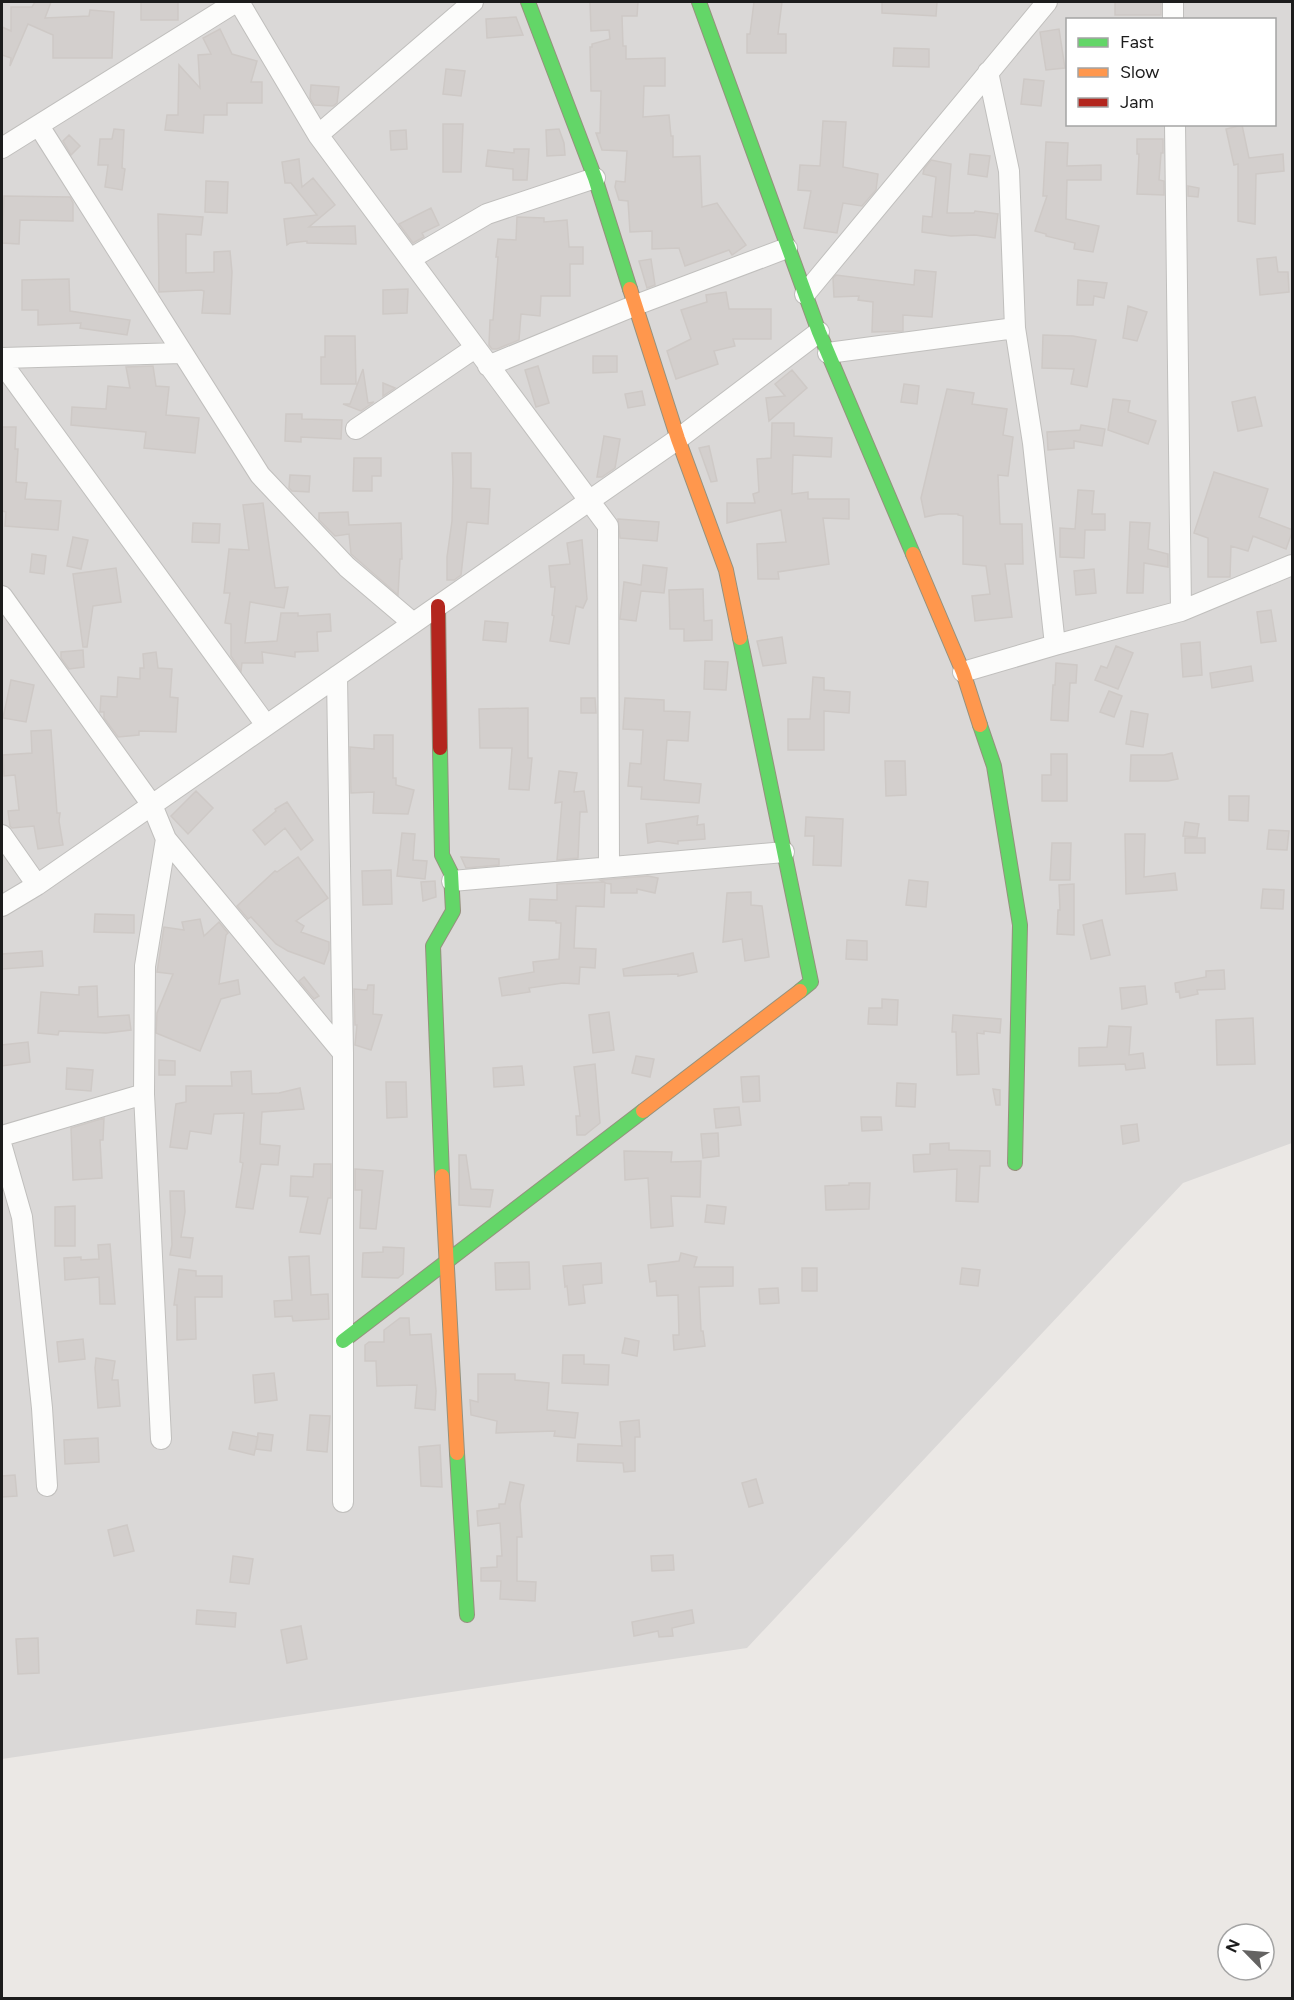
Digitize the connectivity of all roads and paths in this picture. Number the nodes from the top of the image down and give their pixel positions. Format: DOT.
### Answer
graph roads {
  1 [pos="238,2"];
  2 [pos="473,2"];
  3 [pos="528,2"];
  4 [pos="699,2"];
  5 [pos="1047,2"];
  6 [pos="1173,2"];
  7 [pos="1173,18"];
  8 [pos="988,72"];
  9 [pos="39,126"];
  10 [pos="1175,126"];
  11 [pos="318,135"];
  12 [pos="2,148"];
  13 [pos="595,178"];
  14 [pos="787,248"];
  15 [pos="410,259"];
  16 [pos="805,294"];
  17 [pos="636,305"];
  18 [pos="1015,328"];
  19 [pos="819,332"];
  20 [pos="475,348"];
  21 [pos="182,353"];
  22 [pos="828,353"];
  23 [pos="2,358"];
  24 [pos="2,363"];
  25 [pos="488,366"];
  26 [pos="356,429"];
  27 [pos="678,439"];
  28 [pos="589,501"];
  29 [pos="1293,565"];
  30 [pos="2,596"];
  31 [pos="438,606"];
  32 [pos="1181,611"];
  33 [pos="413,623"];
  34 [pos="1055,645"];
  35 [pos="963,672"];
  36 [pos="337,676"];
  37 [pos="266,725"];
  38 [pos="152,805"];
  39 [pos="2,835"];
  40 [pos="166,839"];
  41 [pos="784,852"];
  42 [pos="609,867"];
  43 [pos="452,880"];
  44 [pos="37,885"];
  45 [pos="2,906"];
  46 [pos="343,1053"];
  47 [pos="144,1094"];
  48 [pos="2,1136"];
  49 [pos="2,1147"];
  50 [pos="1015,1163"];
  51 [pos="445,1263"];
  52 [pos="343,1341"];
  53 [pos="161,1438"];
  54 [pos="47,1486"];
  55 [pos="343,1503"];
  56 [pos="467,1615"];
  1 -- 9 [label="street"];
  1 -- 11 [label="street"];
  2 -- 11 [label="street"];
  3 -- 13 [label="street"];
  4 -- 14 [label="street"];
  5 -- 8 [label="street"];
  6 -- 7 [label="street"];
  8 -- 16 [label="street"];
  8 -- 18 [label="street"];
  9 -- 12 [label="street"];
  9 -- 21 [label="street"];
  10 -- 32 [label="street"];
  11 -- 15 [label="street"];
  13 -- 15 [label="street"];
  13 -- 17 [label="street"];
  14 -- 16 [label="street"];
  14 -- 17 [label="street"];
  15 -- 20 [label="street"];
  16 -- 19 [label="street"];
  17 -- 25 [label="street"];
  17 -- 27 [label="street"];
  18 -- 22 [label="street"];
  18 -- 34 [label="street"];
  19 -- 22 [label="street"];
  19 -- 27 [label="street"];
  20 -- 25 [label="street"];
  20 -- 26 [label="street"];
  21 -- 23 [label="street"];
  21 -- 33 [label="street"];
  22 -- 35 [label="street"];
  24 -- 37 [label="street"];
  25 -- 28 [label="street"];
  27 -- 28 [label="street"];
  27 -- 41 [label="street"];
  28 -- 31 [label="street"];
  28 -- 42 [label="street"];
  29 -- 32 [label="street"];
  30 -- 38 [label="street"];
  31 -- 33 [label="street"];
  31 -- 43 [label="street"];
  32 -- 34 [label="street"];
  33 -- 36 [label="street"];
  34 -- 35 [label="street"];
  35 -- 50 [label="street"];
  36 -- 37 [label="street"];
  36 -- 46 [label="street"];
  37 -- 38 [label="street"];
  38 -- 40 [label="street"];
  38 -- 44 [label="street"];
  39 -- 44 [label="street"];
  40 -- 46 [label="street"];
  40 -- 47 [label="street"];
  41 -- 42 [label="street"];
  41 -- 51 [label="street"];
  42 -- 43 [label="street"];
  43 -- 51 [label="street"];
  44 -- 45 [label="street"];
  46 -- 52 [label="street"];
  47 -- 48 [label="street"];
  47 -- 53 [label="street"];
  49 -- 54 [label="street"];
  51 -- 52 [label="street"];
  51 -- 56 [label="street"];
  52 -- 55 [label="street"];
}
